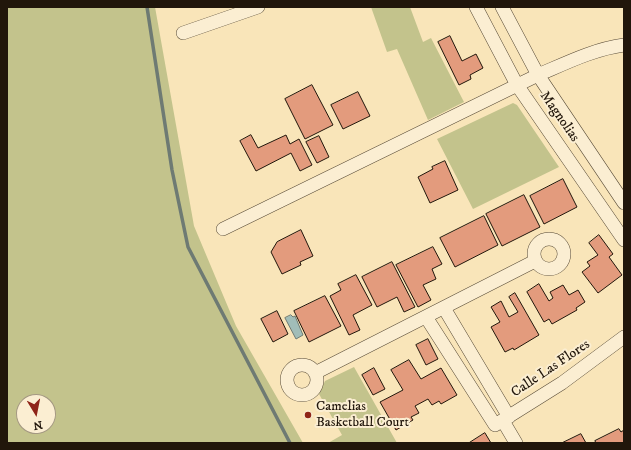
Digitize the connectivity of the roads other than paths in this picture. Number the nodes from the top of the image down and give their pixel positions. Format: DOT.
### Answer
graph roads {
  1 [pos="258,7"];
  2 [pos="476,7"];
  3 [pos="502,7"];
  4 [pos="183,33"];
  5 [pos="624,45"];
  6 [pos="538,75"];
  7 [pos="517,85"];
  8 [pos="624,203"];
  9 [pos="223,229"];
  10 [pos="624,240"];
  11 [pos="535,261"];
  12 [pos="444,308"];
  13 [pos="426,317"];
  14 [pos="624,337"];
  15 [pos="315,373"];
  16 [pos="502,421"];
  17 [pos="516,443"];
  1 -- 4 [label="street"];
  2 -- 7 [label="street, Magnolias"];
  3 -- 6 [label="street, Magnolias"];
  5 -- 6 [label="street"];
  6 -- 7 [label="street"];
  6 -- 8 [label="street, Magnolias"];
  7 -- 9 [label="street"];
  7 -- 10 [label="street, Magnolias"];
  11 -- 12 [label="street"];
  12 -- 13 [label="street"];
  12 -- 16 [label="street"];
  13 -- 15 [label="street"];
  13 -- 16 [label="street"];
  14 -- 16 [label="street, Calle Las Flores"];
  16 -- 17 [label="street"];
}
